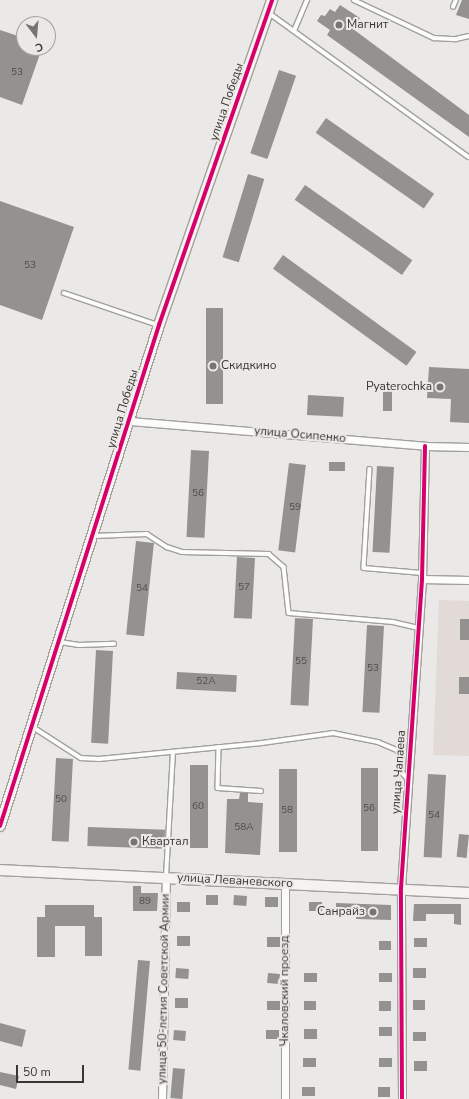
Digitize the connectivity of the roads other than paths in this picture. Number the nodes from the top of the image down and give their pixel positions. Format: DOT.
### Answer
graph roads {
  1 [pos="272,0"];
  2 [pos="307,0"];
  3 [pos="354,0"];
  4 [pos="456,0"];
  5 [pos="453,7"];
  6 [pos="269,13"];
  7 [pos="294,31"];
  8 [pos="469,36"];
  9 [pos="469,157"];
  10 [pos="64,294"];
  11 [pos="159,326"];
  12 [pos="130,421"];
  13 [pos="425,446"];
  14 [pos="469,447"];
  15 [pos="370,469"];
  16 [pos="93,536"];
  17 [pos="422,576"];
  18 [pos="469,580"];
  19 [pos="418,628"];
  20 [pos="59,642"];
  21 [pos="114,644"];
  22 [pos="32,726"];
  23 [pos="219,747"];
  24 [pos="173,752"];
  25 [pos="408,779"];
  26 [pos="261,791"];
  27 [pos="0,826"];
  28 [pos="0,870"];
  29 [pos="166,878"];
  30 [pos="286,884"];
  31 [pos="402,888"];
  32 [pos="469,893"];
  33 [pos="162,1099"];
  34 [pos="285,1099"];
  35 [pos="402,1099"];
  1 -- 6 [label="street, улица Победы"];
  2 -- 7 [label="lane"];
  3 -- 8 [label="lane"];
  4 -- 5 [label="lane"];
  6 -- 7 [label="lane"];
  6 -- 11 [label="street, улица Победы"];
  7 -- 9 [label="lane"];
  10 -- 11 [label="lane"];
  11 -- 12 [label="street, улица Победы"];
  12 -- 13 [label="street, улица Осипенко"];
  12 -- 16 [label="street, улица Победы"];
  13 -- 14 [label="street, улица Осипенко"];
  13 -- 17 [label="street, улица Чапаева"];
  15 -- 17 [label="lane"];
  16 -- 19 [label="lane"];
  16 -- 20 [label="street, улица Победы"];
  17 -- 18 [label="street"];
  17 -- 19 [label="street, улица Чапаева"];
  19 -- 25 [label="street, улица Чапаева"];
  20 -- 21 [label="lane"];
  20 -- 22 [label="street, улица Победы"];
  22 -- 24 [label="lane"];
  22 -- 27 [label="street, улица Победы"];
  23 -- 24 [label="lane"];
  23 -- 25 [label="lane"];
  23 -- 26 [label="lane"];
  24 -- 29 [label="lane"];
  25 -- 31 [label="street, улица Чапаева"];
  28 -- 29 [label="street, улица Леваневского"];
  29 -- 30 [label="street, улица Леваневского"];
  29 -- 33 [label="street, улица 50-летия Советской Армии"];
  30 -- 31 [label="street, улица Леваневского"];
  30 -- 34 [label="street, Чкаловский проезд"];
  31 -- 32 [label="street, улица Леваневского"];
  31 -- 35 [label="street, улица Чапаева"];
}
